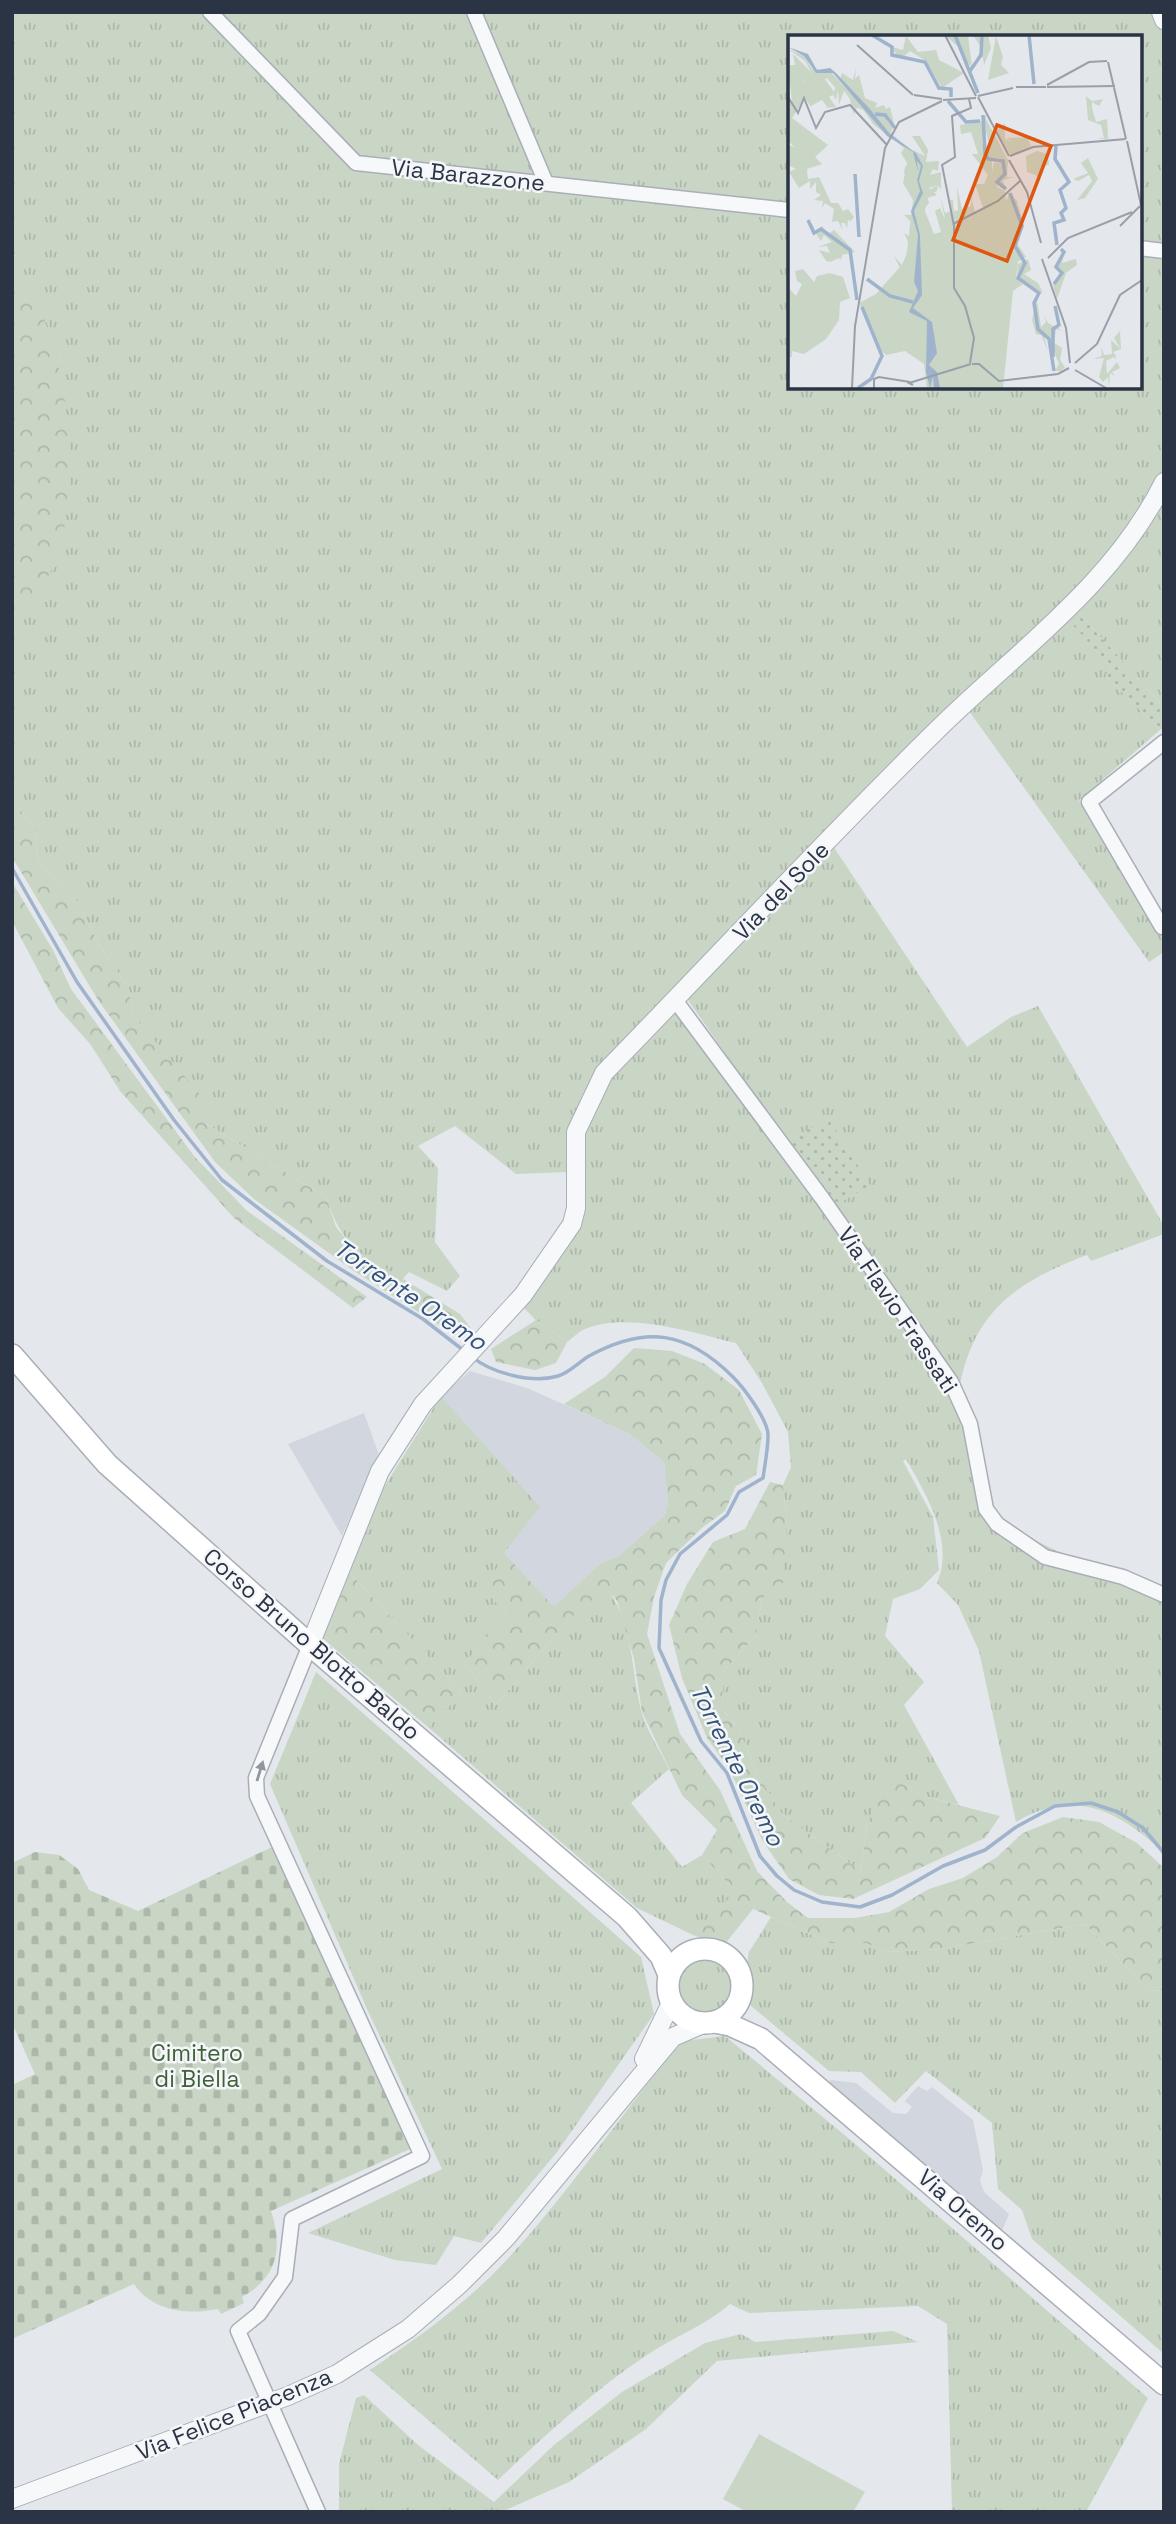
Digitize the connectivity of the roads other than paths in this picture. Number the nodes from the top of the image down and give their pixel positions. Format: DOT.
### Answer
graph roads {
  1 [pos="210,12"];
  2 [pos="474,12"];
  3 [pos="1161,12"];
  4 [pos="1164,20"];
  5 [pos="546,183"];
  6 [pos="788,210"];
  7 [pos="1141,248"];
  8 [pos="1164,251"];
  9 [pos="1164,482"];
  10 [pos="1164,743"];
  11 [pos="1162,927"];
  12 [pos="675,1000"];
  13 [pos="12,1355"];
  14 [pos="1164,1595"];
  15 [pos="310,1645"];
  16 [pos="627,1917"];
  17 [pos="690,1952"];
  18 [pos="669,1975"];
  19 [pos="739,2001"];
  20 [pos="671,2003"];
  21 [pos="709,2023"];
  22 [pos="761,2039"];
  23 [pos="634,2081"];
  24 [pos="1164,2384"];
  25 [pos="269,2403"];
  26 [pos="12,2499"];
  27 [pos="316,2510"];
  1 -- 5 [label="street, Via Barazzone"];
  2 -- 5 [label="street"];
  3 -- 4 [label="street"];
  5 -- 6 [label="street, Via Barazzone"];
  7 -- 8 [label="street"];
  9 -- 12 [label="street, Via del Sole"];
  10 -- 11 [label="street"];
  12 -- 14 [label="street, Via Flavio Frassati"];
  12 -- 15 [label="street, Via del Sole"];
  13 -- 15 [label="main road, Corso Bruno Blotto Baldo"];
  15 -- 16 [label="main road, Corso Bruno Blotto Baldo"];
  25 -- 15 [label="street, one-way"];
  16 -- 17 [label="main road, Corso Bruno Blotto Baldo"];
  16 -- 18 [label="main road, Corso Bruno Blotto Baldo"];
  17 -- 18 [label="main road"];
  17 -- 19 [label="main road"];
  18 -- 20 [label="main road"];
  19 -- 21 [label="main road"];
  19 -- 22 [label="main road, Via Oremo"];
  20 -- 21 [label="main road"];
  20 -- 23 [label="street, Via Felice Piacenza"];
  21 -- 22 [label="main road, Via Oremo"];
  21 -- 23 [label="street, Via Felice Piacenza"];
  22 -- 24 [label="main road, Via Oremo"];
  23 -- 25 [label="street, Via Felice Piacenza"];
  25 -- 26 [label="street, Via Felice Piacenza"];
  25 -- 27 [label="street"];
}
